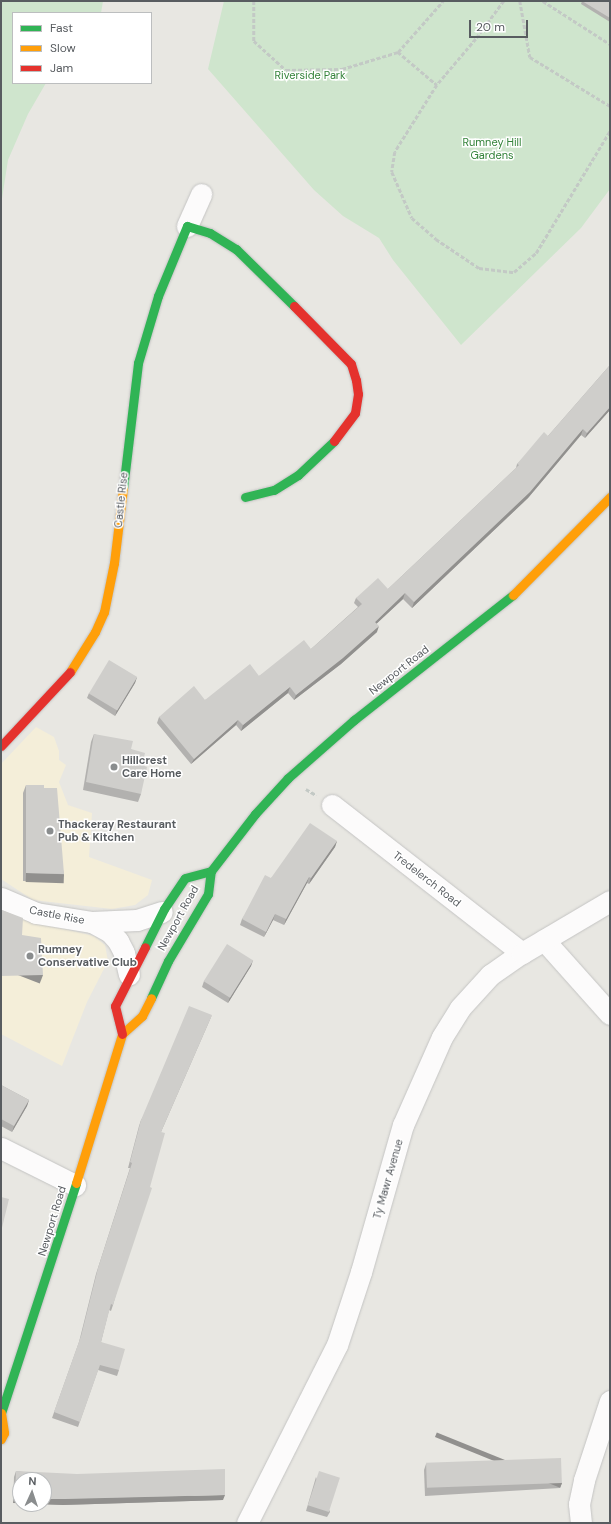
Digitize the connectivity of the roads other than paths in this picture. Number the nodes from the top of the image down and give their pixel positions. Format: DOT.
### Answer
graph roads {
  1 [pos="201,194"];
  2 [pos="187,226"];
  3 [pos="245,497"];
  4 [pos="610,497"];
  5 [pos="1,746"];
  6 [pos="332,805"];
  7 [pos="211,871"];
  8 [pos="1,898"];
  9 [pos="610,901"];
  10 [pos="162,912"];
  11 [pos="92,922"];
  12 [pos="544,940"];
  13 [pos="522,953"];
  14 [pos="129,974"];
  15 [pos="610,1014"];
  16 [pos="122,1034"];
  17 [pos="1,1148"];
  18 [pos="76,1185"];
  19 [pos="610,1401"];
  20 [pos="1,1413"];
  21 [pos="1,1439"];
  22 [pos="247,1523"];
  23 [pos="580,1523"];
  1 -- 2 [label="street, Castle Rise"];
  2 -- 3 [label="main road"];
  2 -- 5 [label="main road, Castle Rise"];
  4 -- 7 [label="main road, Newport Road"];
  6 -- 13 [label="street, Tredelerch Road"];
  7 -- 10 [label="main road, Newport Road"];
  7 -- 16 [label="main road, Newport Road"];
  8 -- 11 [label="street, Castle Rise"];
  9 -- 12 [label="street, Ty Mawr Avenue"];
  10 -- 11 [label="street, Castle Rise"];
  10 -- 14 [label="main road, Newport Road"];
  11 -- 14 [label="street, Castle Rise"];
  12 -- 13 [label="street, Ty Mawr Avenue"];
  12 -- 15 [label="street"];
  13 -- 22 [label="street, Ty Mawr Avenue"];
  14 -- 16 [label="main road, Newport Road"];
  16 -- 18 [label="main road, Newport Road"];
  17 -- 18 [label="street"];
  18 -- 20 [label="main road, Newport Road"];
  19 -- 23 [label="street"];
  20 -- 21 [label="main road, Newport Road"];
}
